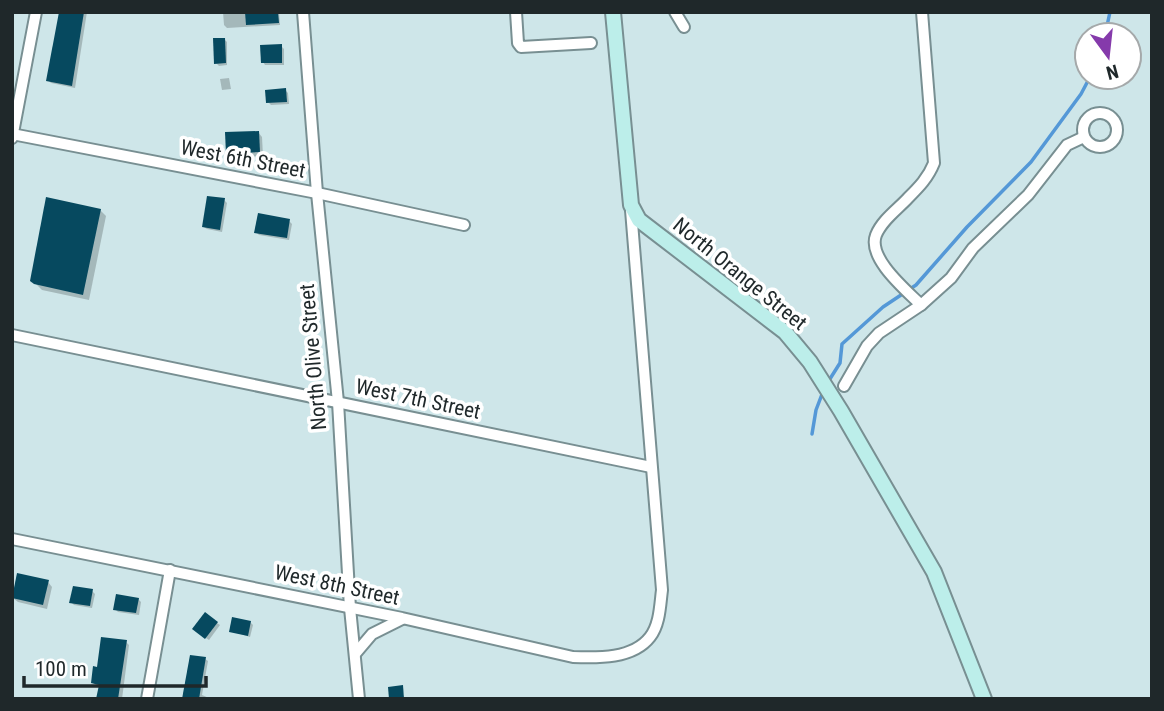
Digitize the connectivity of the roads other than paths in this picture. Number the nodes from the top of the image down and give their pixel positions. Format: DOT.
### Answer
graph roads {
  1 [pos="36,12"];
  2 [pos="303,12"];
  3 [pos="516,12"];
  4 [pos="613,12"];
  5 [pos="675,12"];
  6 [pos="922,12"];
  7 [pos="684,27"];
  8 [pos="591,43"];
  9 [pos="13,136"];
  10 [pos="1084,137"];
  11 [pos="317,193"];
  12 [pos="631,205"];
  13 [pos="464,225"];
  14 [pos="921,305"];
  15 [pos="12,335"];
  16 [pos="845,386"];
  17 [pos="338,402"];
  18 [pos="651,467"];
  19 [pos="12,539"];
  20 [pos="170,570"];
  21 [pos="350,608"];
  22 [pos="402,618"];
  23 [pos="355,654"];
  24 [pos="147,699"];
  25 [pos="359,699"];
  26 [pos="984,699"];
  1 -- 9 [label="street"];
  2 -- 11 [label="street, North Olive Street"];
  3 -- 8 [label="street"];
  4 -- 12 [label="street"];
  5 -- 7 [label="street"];
  6 -- 14 [label="street"];
  9 -- 11 [label="street, West 6th Street"];
  10 -- 14 [label="street"];
  11 -- 13 [label="street, West 6th Street"];
  11 -- 17 [label="street, North Olive Street"];
  12 -- 18 [label="street"];
  12 -- 26 [label="street, North Orange Street"];
  14 -- 16 [label="street"];
  15 -- 17 [label="street, West 7th Street"];
  17 -- 18 [label="street, West 7th Street"];
  17 -- 21 [label="street, North Olive Street"];
  18 -- 22 [label="street, West 8th Street"];
  19 -- 20 [label="street, West 8th Street"];
  20 -- 21 [label="street, West 8th Street"];
  20 -- 24 [label="street"];
  21 -- 22 [label="street, West 8th Street"];
  21 -- 23 [label="street, North Olive Street"];
  22 -- 23 [label="street"];
  23 -- 25 [label="street, North Olive Street"];
}
